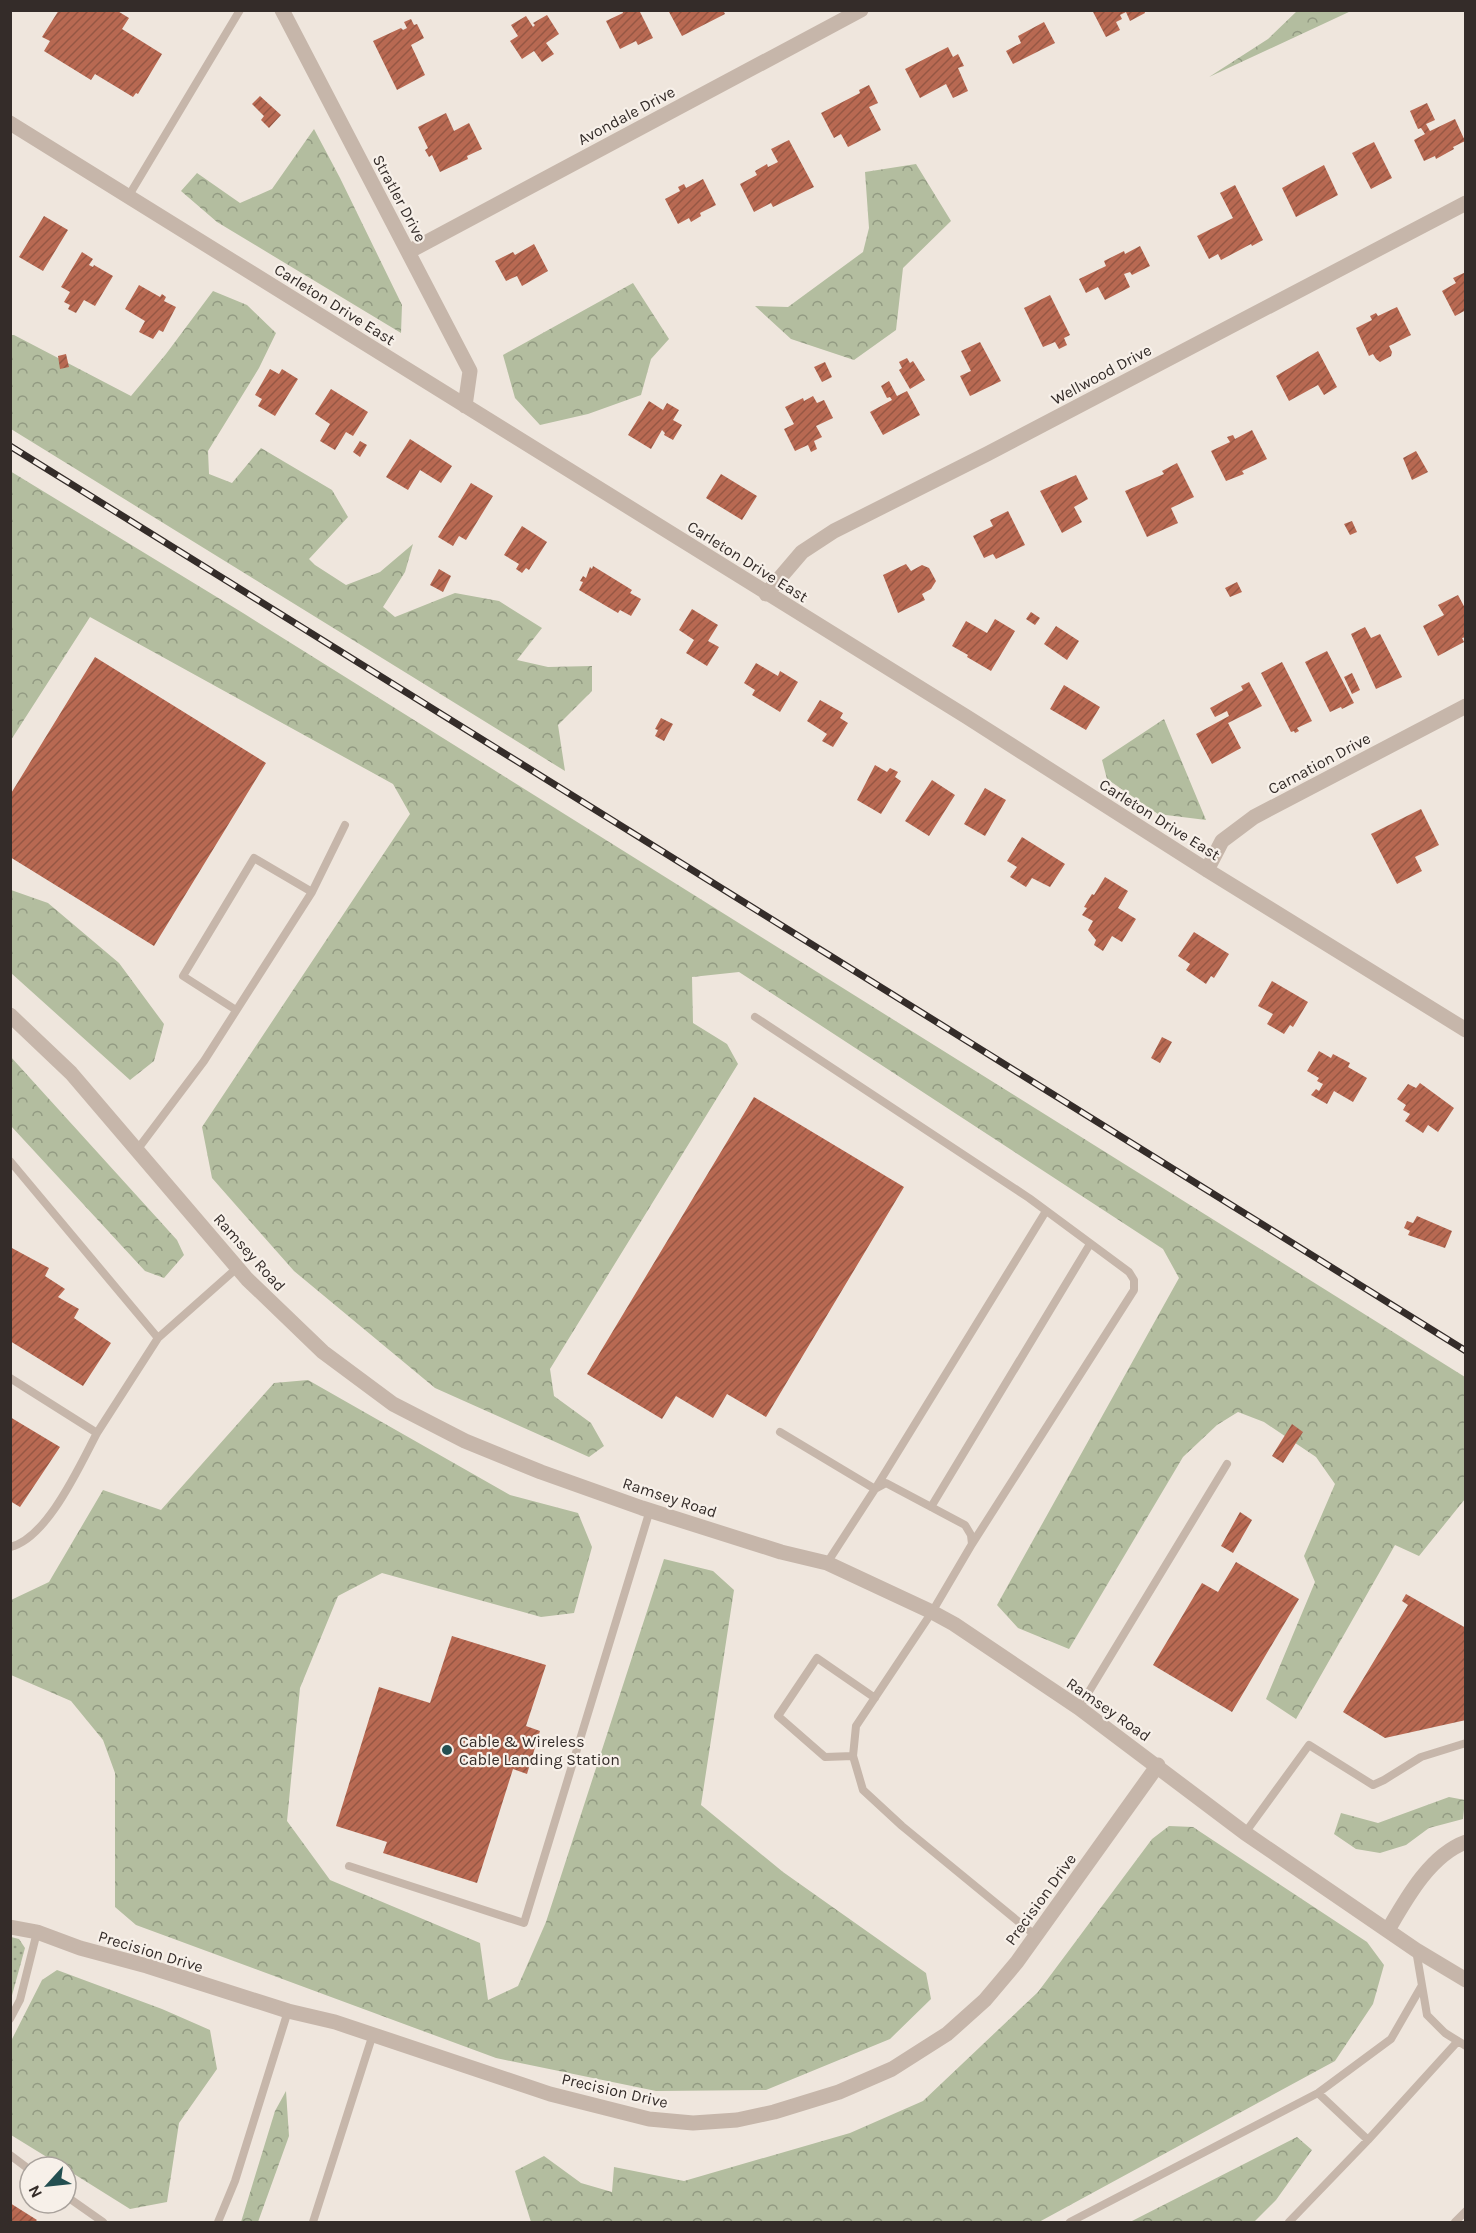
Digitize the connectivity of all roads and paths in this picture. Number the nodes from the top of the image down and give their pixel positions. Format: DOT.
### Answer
graph roads {
  1 [pos="240,10"];
  2 [pos="282,10"];
  3 [pos="861,10"];
  4 [pos="10,123"];
  5 [pos="128,197"];
  6 [pos="1466,203"];
  7 [pos="408,252"];
  8 [pos="465,406"];
  9 [pos="766,594"];
  10 [pos="1466,706"];
  11 [pos="345,825"];
  12 [pos="1207,870"];
  13 [pos="312,892"];
  14 [pos="236,1010"];
  15 [pos="10,1015"];
  16 [pos="755,1017"];
  17 [pos="1466,1030"];
  18 [pos="137,1150"];
  19 [pos="10,1161"];
  20 [pos="1046,1211"];
  21 [pos="1090,1244"];
  22 [pos="237,1268"];
  23 [pos="158,1338"];
  24 [pos="10,1378"];
  25 [pos="780,1432"];
  26 [pos="97,1433"];
  27 [pos="1227,1464"];
  28 [pos="875,1489"];
  29 [pos="931,1507"];
  30 [pos="650,1510"];
  31 [pos="972,1544"];
  32 [pos="10,1547"];
  33 [pos="827,1563"];
  34 [pos="932,1612"];
  35 [pos="875,1698"];
  36 [pos="1078,1708"];
  37 [pos="1466,1743"];
  38 [pos="853,1756"];
  39 [pos="1158,1765"];
  40 [pos="1245,1833"];
  41 [pos="1466,1842"];
  42 [pos="349,1866"];
  43 [pos="10,1927"];
  44 [pos="1388,1930"];
  45 [pos="37,1932"];
  46 [pos="1036,1936"];
  47 [pos="1416,1950"];
  48 [pos="1466,1980"];
  49 [pos="1421,1987"];
  50 [pos="288,2011"];
  51 [pos="10,2019"];
  52 [pos="374,2034"];
  53 [pos="1462,2044"];
  54 [pos="1318,2093"];
  55 [pos="1368,2140"];
  56 [pos="78,2205"];
  57 [pos="1466,2211"];
  58 [pos="103,2223"];
  59 [pos="218,2223"];
  60 [pos="314,2223"];
  61 [pos="1070,2223"];
  62 [pos="1289,2223"];
  63 [pos="1455,2223"];
  1 -- 5 [label="lane"];
  2 -- 7 [label="street, Stratler Drive"];
  3 -- 7 [label="street, Avondale Drive"];
  4 -- 5 [label="street, Carleton Drive East"];
  5 -- 8 [label="street, Carleton Drive East"];
  6 -- 9 [label="street, Wellwood Drive"];
  7 -- 8 [label="street, Stratler Drive"];
  8 -- 9 [label="street, Carleton Drive East"];
  9 -- 12 [label="street, Carleton Drive East"];
  10 -- 12 [label="street, Carnation Drive"];
  11 -- 13 [label="lane"];
  12 -- 17 [label="street, Carleton Drive East"];
  13 -- 14 [label="lane"];
  13 -- 14 [label="lane"];
  14 -- 18 [label="lane"];
  15 -- 18 [label="street, Ramsey Road"];
  16 -- 20 [label="lane"];
  18 -- 22 [label="street, Ramsey Road"];
  19 -- 23 [label="lane"];
  20 -- 21 [label="lane"];
  20 -- 28 [label="lane"];
  21 -- 29 [label="lane"];
  21 -- 31 [label="lane"];
  22 -- 23 [label="lane"];
  22 -- 30 [label="street, Ramsey Road"];
  23 -- 26 [label="lane"];
  24 -- 26 [label="lane"];
  25 -- 28 [label="lane"];
  26 -- 32 [label="lane"];
  27 -- 36 [label="lane"];
  28 -- 29 [label="lane"];
  28 -- 33 [label="lane"];
  29 -- 31 [label="lane"];
  30 -- 33 [label="street, Ramsey Road"];
  30 -- 42 [label="lane"];
  31 -- 34 [label="lane"];
  33 -- 34 [label="street, Ramsey Road"];
  34 -- 35 [label="lane"];
  34 -- 36 [label="street, Ramsey Road"];
  35 -- 38 [label="lane"];
  35 -- 38 [label="lane"];
  36 -- 39 [label="street, Ramsey Road"];
  37 -- 40 [label="lane"];
  38 -- 46 [label="lane"];
  39 -- 40 [label="street, Ramsey Road"];
  39 -- 46 [label="street, Precision Drive"];
  40 -- 44 [label="street, Ramsey Road"];
  41 -- 44 [label="street"];
  43 -- 45 [label="street, Precision Drive"];
  44 -- 47 [label="street, Ramsey Road"];
  45 -- 50 [label="street, Precision Drive"];
  45 -- 51 [label="lane"];
  46 -- 52 [label="street, Precision Drive"];
  47 -- 48 [label="street, Ramsey Road"];
  47 -- 49 [label="lane"];
  49 -- 53 [label="lane"];
  49 -- 54 [label="lane"];
  50 -- 52 [label="street, Precision Drive"];
  50 -- 59 [label="lane"];
  52 -- 60 [label="lane"];
  53 -- 55 [label="lane"];
  54 -- 55 [label="lane"];
  54 -- 61 [label="lane"];
  55 -- 62 [label="lane"];
  56 -- 58 [label="lane"];
  57 -- 63 [label="lane"];
}
